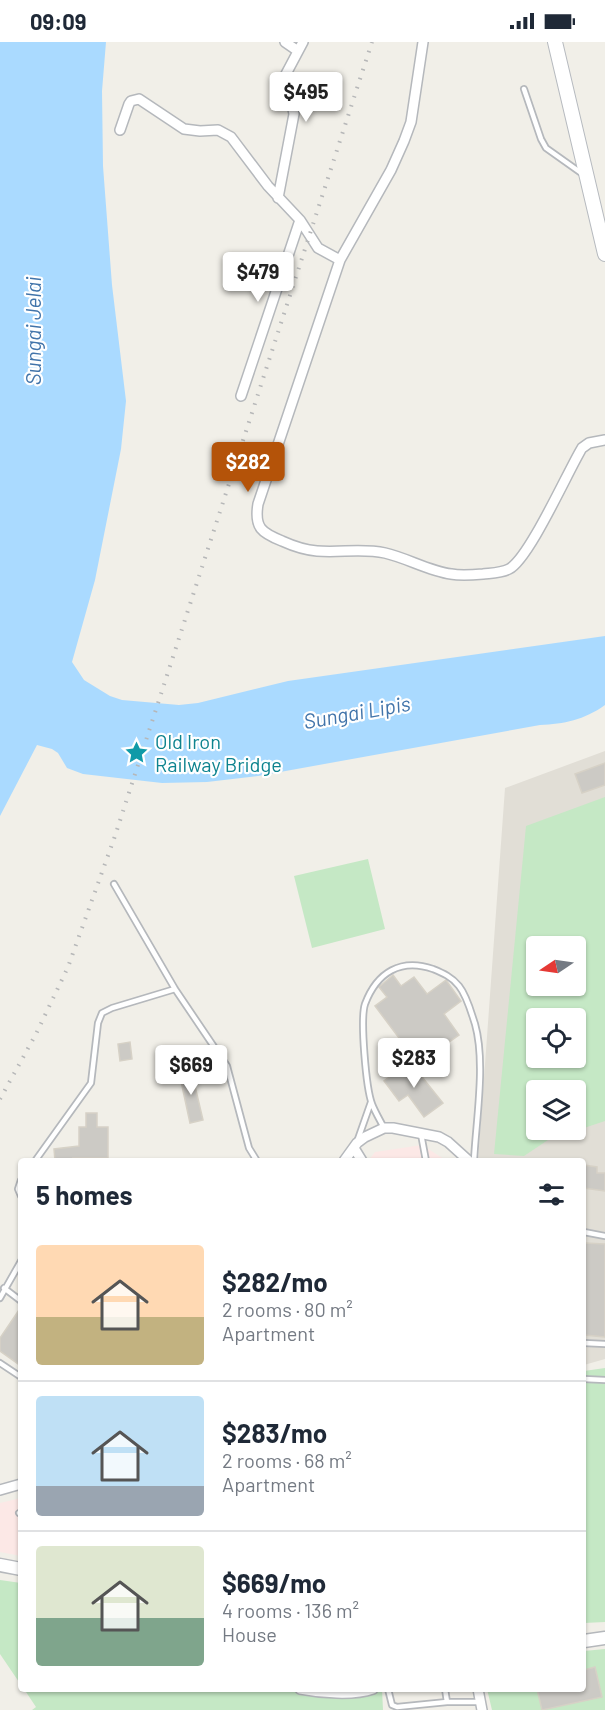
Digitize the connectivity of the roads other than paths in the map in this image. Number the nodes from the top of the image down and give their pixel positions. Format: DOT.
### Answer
graph roads {
  1 [pos="285,42"];
  2 [pos="423,42"];
  3 [pos="555,42"];
  4 [pos="300,46"];
  5 [pos="524,89"];
  6 [pos="120,130"];
  7 [pos="586,177"];
  8 [pos="278,198"];
  9 [pos="599,205"];
  10 [pos="300,220"];
  11 [pos="605,254"];
  12 [pos="340,260"];
  13 [pos="241,396"];
  14 [pos="605,440"];
  15 [pos="114,884"];
  16 [pos="175,989"];
  17 [pos="371,1102"];
  18 [pos="384,1128"];
  19 [pos="421,1133"];
  20 [pos="355,1145"];
  21 [pos="37,1158"];
  22 [pos="255,1158"];
  23 [pos="346,1158"];
  24 [pos="361,1158"];
  25 [pos="425,1158"];
  26 [pos="466,1158"];
  27 [pos="474,1158"];
  28 [pos="586,1232"];
  29 [pos="605,1236"];
  30 [pos="18,1266"];
  31 [pos="4,1288"];
  32 [pos="0,1298"];
  33 [pos="18,1299"];
  34 [pos="586,1343"];
  35 [pos="605,1344"];
  36 [pos="0,1363"];
  37 [pos="18,1375"];
  38 [pos="586,1379"];
  39 [pos="605,1380"];
  40 [pos="18,1485"];
  41 [pos="0,1490"];
  42 [pos="0,1565"];
  43 [pos="18,1568"];
  44 [pos="605,1638"];
  45 [pos="586,1641"];
  46 [pos="318,1692"];
  47 [pos="345,1692"];
  48 [pos="389,1692"];
  49 [pos="445,1692"];
  50 [pos="447,1702"];
  51 [pos="481,1706"];
  1 -- 4 [label="street"];
  2 -- 12 [label="street"];
  3 -- 7 [label="main road"];
  4 -- 8 [label="street"];
  5 -- 7 [label="lane"];
  6 -- 8 [label="street"];
  7 -- 9 [label="main road"];
  8 -- 10 [label="street"];
  9 -- 11 [label="main road"];
  10 -- 12 [label="street"];
  10 -- 13 [label="street"];
  12 -- 14 [label="street"];
  15 -- 16 [label="lane"];
  16 -- 21 [label="lane"];
  16 -- 22 [label="lane"];
  17 -- 18 [label="lane"];
  17 -- 20 [label="lane"];
  17 -- 27 [label="lane"];
  18 -- 19 [label="street"];
  18 -- 20 [label="street"];
  19 -- 25 [label="lane"];
  19 -- 26 [label="street"];
  20 -- 23 [label="street"];
  20 -- 24 [label="street"];
  28 -- 29 [label="lane"];
  30 -- 31 [label="lane"];
  31 -- 32 [label="lane"];
  31 -- 33 [label="lane"];
  34 -- 35 [label="lane"];
  36 -- 37 [label="lane"];
  38 -- 39 [label="lane"];
  40 -- 41 [label="street"];
  42 -- 43 [label="street"];
  44 -- 45 [label="street"];
  46 -- 47 [label="street"];
  48 -- 50 [label="lane"];
  49 -- 50 [label="lane"];
  50 -- 51 [label="lane"];
}
